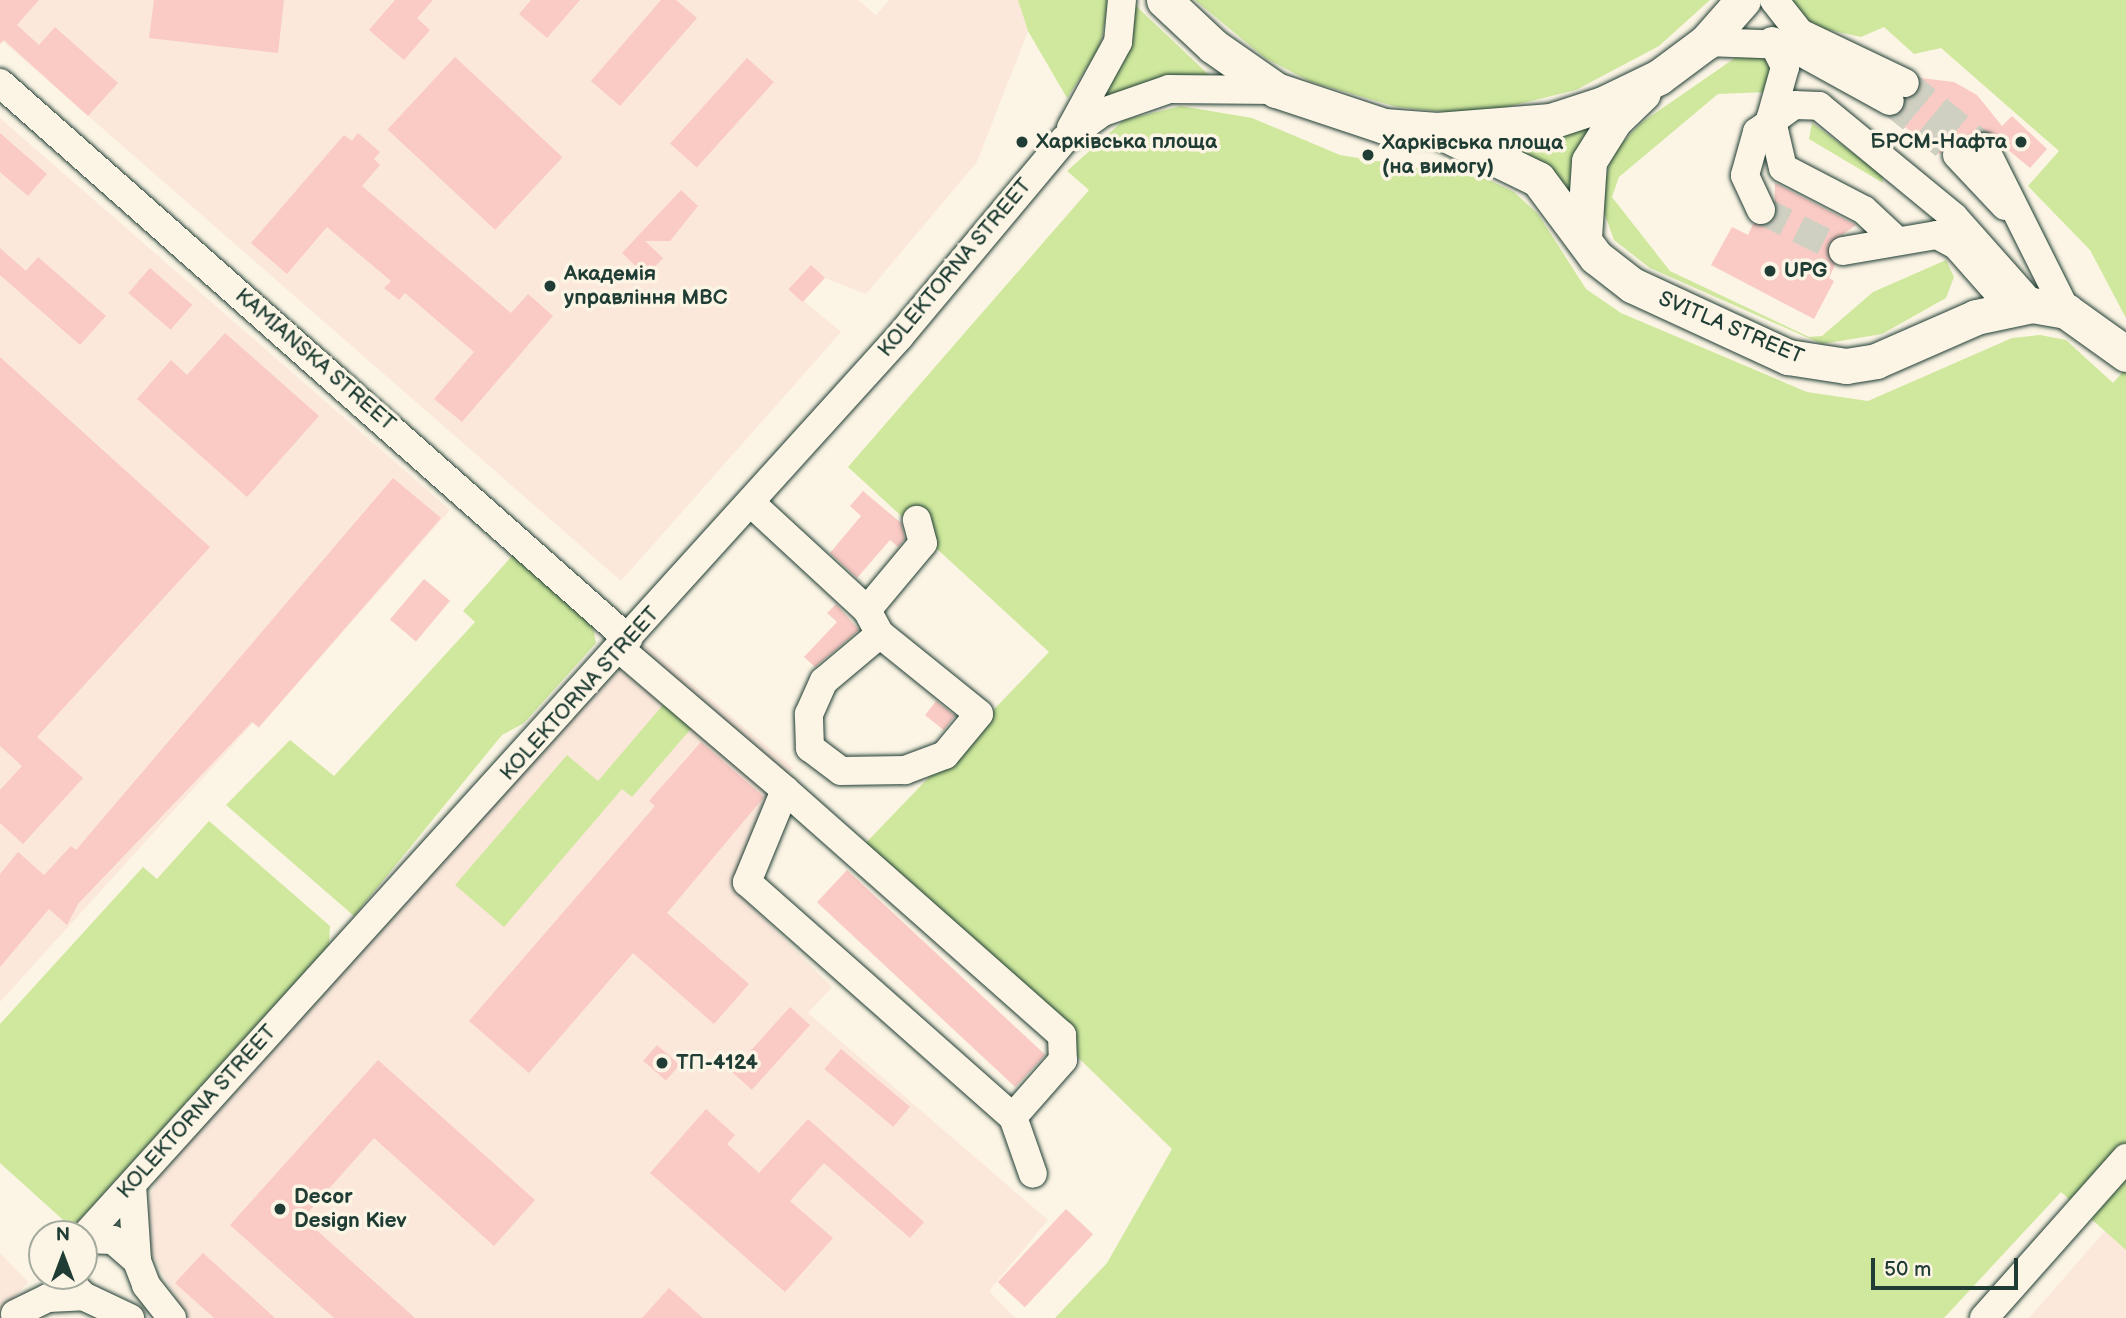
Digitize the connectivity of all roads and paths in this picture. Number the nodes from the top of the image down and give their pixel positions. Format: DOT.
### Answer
graph roads {
  1 [pos="1122,0"];
  2 [pos="1164,0"];
  3 [pos="1744,0"];
  4 [pos="1774,0"];
  5 [pos="1772,41"];
  6 [pos="1706,42"];
  7 [pos="1659,76"];
  8 [pos="0,82"];
  9 [pos="1276,90"];
  10 [pos="1771,117"];
  11 [pos="1437,130"];
  12 [pos="1064,140"];
  13 [pos="1970,151"];
  14 [pos="1761,210"];
  15 [pos="1584,237"];
  16 [pos="1894,238"];
  17 [pos="1843,251"];
  18 [pos="2022,307"];
  19 [pos="2066,311"];
  20 [pos="2126,354"];
  21 [pos="751,503"];
  22 [pos="918,520"];
  23 [pos="873,622"];
  24 [pos="624,644"];
  25 [pos="785,790"];
  26 [pos="1013,1117"];
  27 [pos="2126,1158"];
  28 [pos="1033,1174"];
  29 [pos="131,1185"];
  30 [pos="98,1222"];
  31 [pos="98,1239"];
  32 [pos="137,1261"];
  33 [pos="37,1290"];
  34 [pos="65,1290"];
  35 [pos="80,1290"];
  36 [pos="14,1316"];
  37 [pos="130,1318"];
  38 [pos="172,1318"];
  39 [pos="1984,1318"];
  1 -- 12 [label="street, KOLEKTORNA STREET"];
  2 -- 9 [label="main road"];
  3 -- 6 [label="main road"];
  4 -- 5 [label="street"];
  5 -- 6 [label="street"];
  5 -- 10 [label="street"];
  6 -- 7 [label="main road"];
  7 -- 11 [label="main road"];
  7 -- 15 [label="main road"];
  8 -- 24 [label="street, KAMIANSKA STREET"];
  9 -- 11 [label="main road"];
  9 -- 12 [label="street, KOLEKTORNA STREET"];
  10 -- 14 [label="street"];
  10 -- 16 [label="street"];
  10 -- 18 [label="street"];
  11 -- 15 [label="main road, SVITLA STREET"];
  12 -- 21 [label="street, KOLEKTORNA STREET"];
  13 -- 19 [label="street"];
  15 -- 18 [label="main road, SVITLA STREET"];
  16 -- 17 [label="street"];
  16 -- 18 [label="street"];
  18 -- 19 [label="main road"];
  19 -- 20 [label="main road"];
  21 -- 23 [label="street"];
  21 -- 24 [label="street, KOLEKTORNA STREET"];
  22 -- 23 [label="street"];
  23 -- 23 [label="street"];
  24 -- 25 [label="street, KAMIANSKA STREET"];
  24 -- 29 [label="street, KOLEKTORNA STREET"];
  25 -- 26 [label="street"];
  25 -- 26 [label="street, KAMIANSKA STREET"];
  26 -- 28 [label="street"];
  27 -- 39 [label="street"];
  29 -- 30 [label="street, KOLEKTORNA STREET"];
  29 -- 32 [label="street"];
  31 -- 32 [label="street"];
  32 -- 38 [label="street"];
  33 -- 36 [label="street"];
  34 -- 36 [label="street"];
  35 -- 37 [label="street"];
}
